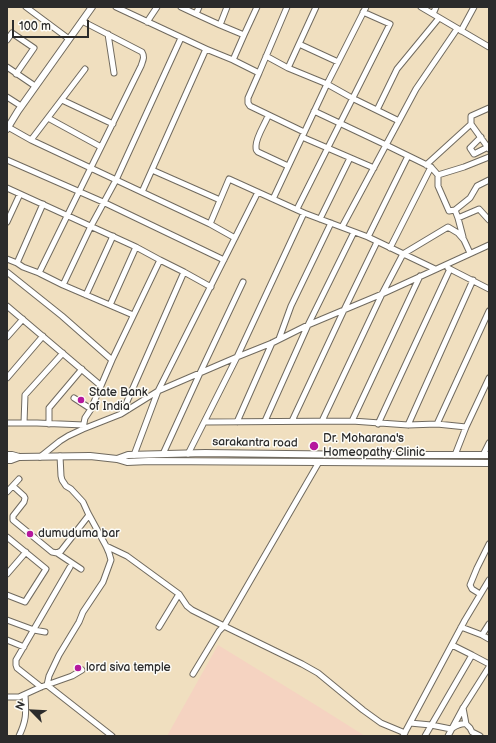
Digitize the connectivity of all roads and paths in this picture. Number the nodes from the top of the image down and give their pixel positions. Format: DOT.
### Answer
graph roads {
  1 [pos="26,7"];
  2 [pos="92,7"];
  3 [pos="116,7"];
  4 [pos="157,7"];
  5 [pos="180,7"];
  6 [pos="199,7"];
  7 [pos="227,7"];
  8 [pos="257,7"];
  9 [pos="287,7"];
  10 [pos="316,7"];
  11 [pos="421,7"];
  12 [pos="436,7"];
  13 [pos="474,7"];
  14 [pos="123,8"];
  15 [pos="364,9"];
  16 [pos="196,14"];
  17 [pos="433,14"];
  18 [pos="440,18"];
  19 [pos="82,21"];
  20 [pos="147,22"];
  21 [pos="220,25"];
  22 [pos="459,30"];
  23 [pos="108,34"];
  24 [pos="244,35"];
  25 [pos="181,38"];
  26 [pos="69,39"];
  27 [pos="7,40"];
  28 [pos="299,44"];
  29 [pos="489,47"];
  30 [pos="206,49"];
  31 [pos="266,56"];
  32 [pos="233,60"];
  33 [pos="338,62"];
  34 [pos="7,67"];
  35 [pos="288,68"];
  36 [pos="85,69"];
  37 [pos="114,73"];
  38 [pos="259,73"];
  39 [pos="16,74"];
  40 [pos="327,84"];
  41 [pos="35,86"];
  42 [pos="7,97"];
  43 [pos="352,98"];
  44 [pos="62,100"];
  45 [pos="21,106"];
  46 [pos="489,108"];
  47 [pos="376,110"];
  48 [pos="314,111"];
  49 [pos="268,116"];
  50 [pos="48,118"];
  51 [pos="399,121"];
  52 [pos="340,122"];
  53 [pos="113,124"];
  54 [pos="471,124"];
  55 [pos="8,128"];
  56 [pos="303,135"];
  57 [pos="481,138"];
  58 [pos="31,140"];
  59 [pos="386,145"];
  60 [pos="102,147"];
  61 [pos="328,148"];
  62 [pos="488,148"];
  63 [pos="408,156"];
  64 [pos="489,157"];
  65 [pos="350,158"];
  66 [pos="7,160"];
  67 [pos="288,166"];
  68 [pos="428,166"];
  69 [pos="91,168"];
  70 [pos="374,168"];
  71 [pos="152,170"];
  72 [pos="438,175"];
  73 [pos="116,180"];
  74 [pos="489,180"];
  75 [pos="7,188"];
  76 [pos="79,192"];
  77 [pos="142,192"];
  78 [pos="258,192"];
  79 [pos="20,194"];
  80 [pos="272,199"];
  81 [pos="220,200"];
  82 [pos="103,202"];
  83 [pos="43,204"];
  84 [pos="297,209"];
  85 [pos="455,210"];
  86 [pos="304,213"];
  87 [pos="67,215"];
  88 [pos="458,218"];
  89 [pos="320,219"];
  90 [pos="489,220"];
  91 [pos="7,222"];
  92 [pos="331,223"];
  93 [pos="210,224"];
  94 [pos="91,226"];
  95 [pos="342,227"];
  96 [pos="354,232"];
  97 [pos="113,236"];
  98 [pos="368,237"];
  99 [pos="235,238"];
  100 [pos="464,240"];
  101 [pos="377,242"];
  102 [pos="489,245"];
  103 [pos="136,247"];
  104 [pos="390,248"];
  105 [pos="470,253"];
  106 [pos="403,254"];
  107 [pos="7,259"];
  108 [pos="160,260"];
  109 [pos="224,260"];
  110 [pos="16,263"];
  111 [pos="443,266"];
  112 [pos="435,269"];
  113 [pos="450,269"];
  114 [pos="7,272"];
  115 [pos="184,272"];
  116 [pos="39,273"];
  117 [pos="420,276"];
  118 [pos="473,280"];
  119 [pos="243,282"];
  120 [pos="63,285"];
  121 [pos="211,287"];
  122 [pos="489,289"];
  123 [pos="382,294"];
  124 [pos="86,295"];
  125 [pos="110,305"];
  126 [pos="7,306"];
  127 [pos="344,310"];
  128 [pos="489,311"];
  129 [pos="133,316"];
  130 [pos="23,319"];
  131 [pos="308,325"];
  132 [pos="43,336"];
  133 [pos="7,337"];
  134 [pos="279,339"];
  135 [pos="272,343"];
  136 [pos="63,353"];
  137 [pos="237,357"];
  138 [pos="112,360"];
  139 [pos="82,369"];
  140 [pos="200,373"];
  141 [pos="7,378"];
  142 [pos="489,378"];
  143 [pos="100,385"];
  144 [pos="158,391"];
  145 [pos="74,398"];
  146 [pos="91,408"];
  147 [pos="121,414"];
  148 [pos="265,421"];
  149 [pos="292,421"];
  150 [pos="322,421"];
  151 [pos="352,421"];
  152 [pos="205,422"];
  153 [pos="237,422"];
  154 [pos="7,423"];
  155 [pos="24,423"];
  156 [pos="49,424"];
  157 [pos="378,424"];
  158 [pos="437,424"];
  159 [pos="408,425"];
  160 [pos="84,427"];
  161 [pos="466,427"];
  162 [pos="489,443"];
  163 [pos="163,454"];
  164 [pos="188,454"];
  165 [pos="7,455"];
  166 [pos="134,455"];
  167 [pos="455,455"];
  168 [pos="486,455"];
  169 [pos="60,456"];
  170 [pos="20,457"];
  171 [pos="40,457"];
  172 [pos="118,459"];
  173 [pos="7,460"];
  174 [pos="319,462"];
  175 [pos="489,463"];
  176 [pos="19,479"];
  177 [pos="12,486"];
  178 [pos="7,492"];
  179 [pos="7,513"];
  180 [pos="89,515"];
  181 [pos="12,518"];
  182 [pos="8,540"];
  183 [pos="489,544"];
  184 [pos="106,546"];
  185 [pos="26,552"];
  186 [pos="57,553"];
  187 [pos="70,567"];
  188 [pos="81,569"];
  189 [pos="7,574"];
  190 [pos="489,580"];
  191 [pos="179,594"];
  192 [pos="480,594"];
  193 [pos="7,595"];
  194 [pos="7,620"];
  195 [pos="489,624"];
  196 [pos="224,626"];
  197 [pos="159,627"];
  198 [pos="461,627"];
  199 [pos="34,630"];
  200 [pos="45,632"];
  201 [pos="482,635"];
  202 [pos="489,639"];
  203 [pos="7,640"];
  204 [pos="452,645"];
  205 [pos="24,647"];
  206 [pos="472,655"];
  207 [pos="489,665"];
  208 [pos="82,670"];
  209 [pos="193,674"];
  210 [pos="47,685"];
  211 [pos="41,687"];
  212 [pos="25,695"];
  213 [pos="7,697"];
  214 [pos="463,708"];
  215 [pos="410,723"];
  216 [pos="466,724"];
  217 [pos="431,725"];
  218 [pos="451,729"];
  219 [pos="404,734"];
  220 [pos="470,734"];
  221 [pos="19,736"];
  222 [pos="112,736"];
  223 [pos="425,736"];
  224 [pos="448,736"];
  225 [pos="480,736"];
  1 -- 26 [label="street"];
  2 -- 19 [label="street"];
  3 -- 14 [label="street"];
  4 -- 20 [label="street"];
  5 -- 16 [label="street"];
  6 -- 16 [label="street"];
  7 -- 21 [label="street"];
  8 -- 24 [label="street"];
  9 -- 31 [label="street"];
  10 -- 28 [label="street"];
  11 -- 17 [label="street"];
  12 -- 17 [label="street"];
  13 -- 22 [label="street"];
  14 -- 20 [label="street"];
  15 -- 33 [label="street"];
  15 -- 43 [label="street"];
  16 -- 21 [label="street"];
  17 -- 18 [label="street"];
  18 -- 22 [label="street"];
  18 -- 47 [label="street"];
  19 -- 23 [label="street"];
  19 -- 26 [label="street"];
  20 -- 25 [label="street"];
  21 -- 24 [label="street"];
  22 -- 29 [label="street"];
  22 -- 51 [label="street"];
  23 -- 37 [label="street"];
  23 -- 53 [label="street"];
  24 -- 32 [label="street"];
  25 -- 30 [label="street"];
  25 -- 73 [label="street"];
  26 -- 41 [label="street"];
  27 -- 39 [label="street"];
  28 -- 33 [label="street"];
  28 -- 35 [label="street"];
  30 -- 32 [label="street"];
  30 -- 71 [label="street"];
  31 -- 35 [label="street"];
  31 -- 38 [label="street"];
  32 -- 38 [label="street"];
  33 -- 40 [label="street"];
  34 -- 39 [label="street"];
  35 -- 40 [label="street"];
  36 -- 44 [label="street"];
  38 -- 49 [label="street"];
  39 -- 41 [label="street"];
  40 -- 43 [label="street"];
  40 -- 48 [label="street"];
  41 -- 45 [label="street"];
  42 -- 45 [label="street"];
  43 -- 47 [label="street"];
  43 -- 52 [label="street"];
  44 -- 50 [label="street"];
  44 -- 53 [label="street"];
  45 -- 55 [label="street"];
  46 -- 54 [label="street"];
  47 -- 51 [label="street"];
  48 -- 52 [label="street"];
  48 -- 56 [label="street"];
  49 -- 56 [label="street"];
  49 -- 67 [label="street"];
  50 -- 58 [label="street"];
  50 -- 60 [label="street"];
  51 -- 59 [label="street"];
  52 -- 59 [label="street"];
  52 -- 61 [label="street"];
  53 -- 60 [label="street"];
  54 -- 57 [label="street"];
  54 -- 68 [label="street"];
  55 -- 58 [label="street"];
  56 -- 61 [label="street"];
  56 -- 67 [label="street"];
  57 -- 62 [label="street"];
  57 -- 62 [label="street"];
  58 -- 69 [label="street"];
  59 -- 63 [label="street"];
  59 -- 70 [label="street"];
  60 -- 69 [label="street"];
  61 -- 65 [label="street"];
  61 -- 84 [label="street"];
  63 -- 68 [label="street"];
  63 -- 98 [label="street"];
  64 -- 72 [label="street"];
  65 -- 70 [label="street"];
  65 -- 89 [label="street"];
  66 -- 76 [label="street"];
  67 -- 80 [label="street"];
  68 -- 72 [label="street"];
  68 -- 104 [label="street"];
  69 -- 73 [label="street"];
  69 -- 76 [label="street"];
  70 -- 95 [label="street"];
  71 -- 77 [label="street"];
  71 -- 81 [label="street"];
  72 -- 85 [label="street"];
  73 -- 77 [label="street"];
  73 -- 82 [label="street"];
  74 -- 85 [label="street"];
  75 -- 79 [label="street"];
  76 -- 82 [label="street"];
  76 -- 87 [label="street"];
  77 -- 93 [label="street"];
  78 -- 80 [label="street"];
  78 -- 81 [label="street"];
  78 -- 99 [label="street"];
  79 -- 83 [label="street"];
  79 -- 91 [label="street"];
  80 -- 84 [label="street"];
  81 -- 93 [label="street"];
  82 -- 94 [label="street"];
  82 -- 109 [label="street"];
  83 -- 87 [label="street"];
  83 -- 110 [label="street"];
  84 -- 86 [label="street"];
  85 -- 88 [label="street"];
  86 -- 89 [label="street"];
  86 -- 137 [label="street"];
  87 -- 94 [label="street"];
  87 -- 116 [label="street"];
  88 -- 90 [label="street"];
  88 -- 100 [label="street"];
  89 -- 92 [label="street"];
  92 -- 95 [label="street"];
  92 -- 134 [label="street"];
  93 -- 99 [label="street"];
  94 -- 97 [label="street"];
  94 -- 120 [label="street"];
  95 -- 96 [label="street"];
  96 -- 98 [label="street"];
  96 -- 131 [label="street"];
  97 -- 103 [label="street"];
  97 -- 124 [label="street"];
  98 -- 101 [label="street"];
  99 -- 109 [label="street"];
  100 -- 105 [label="street"];
  100 -- 106 [label="street"];
  101 -- 104 [label="street"];
  101 -- 127 [label="street"];
  102 -- 105 [label="street"];
  103 -- 108 [label="street"];
  103 -- 125 [label="street"];
  104 -- 106 [label="street"];
  105 -- 111 [label="street"];
  106 -- 112 [label="street"];
  106 -- 123 [label="street"];
  107 -- 110 [label="street"];
  108 -- 115 [label="street"];
  108 -- 129 [label="street"];
  109 -- 121 [label="street"];
  110 -- 116 [label="street"];
  111 -- 112 [label="street"];
  111 -- 113 [label="street"];
  112 -- 117 [label="street"];
  113 -- 118 [label="street"];
  113 -- 157 [label="street"];
  114 -- 138 [label="street"];
  115 -- 121 [label="street"];
  115 -- 147 [label="street"];
  116 -- 120 [label="street"];
  117 -- 123 [label="street"];
  117 -- 151 [label="street"];
  118 -- 122 [label="street"];
  118 -- 159 [label="street"];
  119 -- 140 [label="street"];
  120 -- 124 [label="street"];
  121 -- 144 [label="street"];
  123 -- 127 [label="street"];
  123 -- 150 [label="street"];
  124 -- 125 [label="street"];
  125 -- 129 [label="street"];
  126 -- 130 [label="street"];
  127 -- 131 [label="street"];
  127 -- 149 [label="street"];
  128 -- 158 [label="street"];
  129 -- 138 [label="street"];
  130 -- 132 [label="street"];
  130 -- 133 [label="street"];
  131 -- 134 [label="street"];
  131 -- 148 [label="street"];
  132 -- 136 [label="street"];
  132 -- 141 [label="street"];
  134 -- 135 [label="street"];
  135 -- 137 [label="street"];
  135 -- 153 [label="street"];
  136 -- 139 [label="street"];
  136 -- 155 [label="street"];
  137 -- 140 [label="street"];
  137 -- 152 [label="street"];
  138 -- 143 [label="street"];
  139 -- 143 [label="street"];
  139 -- 156 [label="street"];
  140 -- 144 [label="street"];
  140 -- 163 [label="street"];
  142 -- 161 [label="street"];
  143 -- 146 [label="street"];
  144 -- 147 [label="street"];
  144 -- 166 [label="street"];
  145 -- 146 [label="street"];
  146 -- 160 [label="street"];
  147 -- 160 [label="street"];
  148 -- 149 [label="street"];
  148 -- 153 [label="street"];
  149 -- 150 [label="street"];
  150 -- 151 [label="street"];
  151 -- 157 [label="street"];
  152 -- 153 [label="street"];
  152 -- 164 [label="street"];
  154 -- 155 [label="street"];
  155 -- 156 [label="street"];
  156 -- 160 [label="street"];
  157 -- 159 [label="street"];
  158 -- 159 [label="street"];
  158 -- 161 [label="street"];
  160 -- 171 [label="street"];
  161 -- 167 [label="street"];
  162 -- 168 [label="street"];
  163 -- 164 [label="street, sarakantra road"];
  163 -- 166 [label="street, sarakantra road"];
  164 -- 167 [label="street, sarakantra road"];
  165 -- 170 [label="street"];
  166 -- 172 [label="street, sarakantra road"];
  167 -- 168 [label="street, sarakantra road"];
  169 -- 171 [label="street, sarakantra road"];
  169 -- 172 [label="street, sarakantra road"];
  169 -- 180 [label="street"];
  170 -- 171 [label="street, sarakantra road"];
  170 -- 173 [label="street"];
  172 -- 174 [label="street, sarakantra road"];
  174 -- 175 [label="street, sarakantra road"];
  174 -- 196 [label="street"];
  176 -- 177 [label="street"];
  177 -- 178 [label="street"];
  177 -- 181 [label="street"];
  179 -- 181 [label="street"];
  180 -- 184 [label="street"];
  180 -- 186 [label="street"];
  181 -- 186 [label="street"];
  182 -- 185 [label="street"];
  183 -- 192 [label="street"];
  184 -- 191 [label="street"];
  184 -- 210 [label="street"];
  185 -- 189 [label="street"];
  185 -- 193 [label="street"];
  186 -- 188 [label="street"];
  187 -- 199 [label="street"];
  190 -- 192 [label="street"];
  191 -- 196 [label="street"];
  191 -- 197 [label="street"];
  192 -- 198 [label="street"];
  194 -- 199 [label="street"];
  195 -- 201 [label="street"];
  196 -- 209 [label="street"];
  196 -- 219 [label="street"];
  198 -- 201 [label="street"];
  198 -- 204 [label="street"];
  199 -- 200 [label="street"];
  199 -- 205 [label="street"];
  201 -- 202 [label="street"];
  203 -- 205 [label="street"];
  204 -- 206 [label="street"];
  204 -- 215 [label="street"];
  205 -- 211 [label="street"];
  206 -- 207 [label="street"];
  206 -- 217 [label="street"];
  207 -- 214 [label="street"];
  208 -- 210 [label="street"];
  210 -- 211 [label="street"];
  210 -- 222 [label="street"];
  211 -- 212 [label="street"];
  212 -- 213 [label="street"];
  212 -- 221 [label="street"];
  214 -- 216 [label="street"];
  214 -- 218 [label="street"];
  215 -- 217 [label="street"];
  215 -- 219 [label="street"];
  216 -- 218 [label="street"];
  216 -- 220 [label="street"];
  217 -- 218 [label="street"];
  217 -- 223 [label="street"];
  218 -- 224 [label="street"];
  220 -- 225 [label="street"];
}
